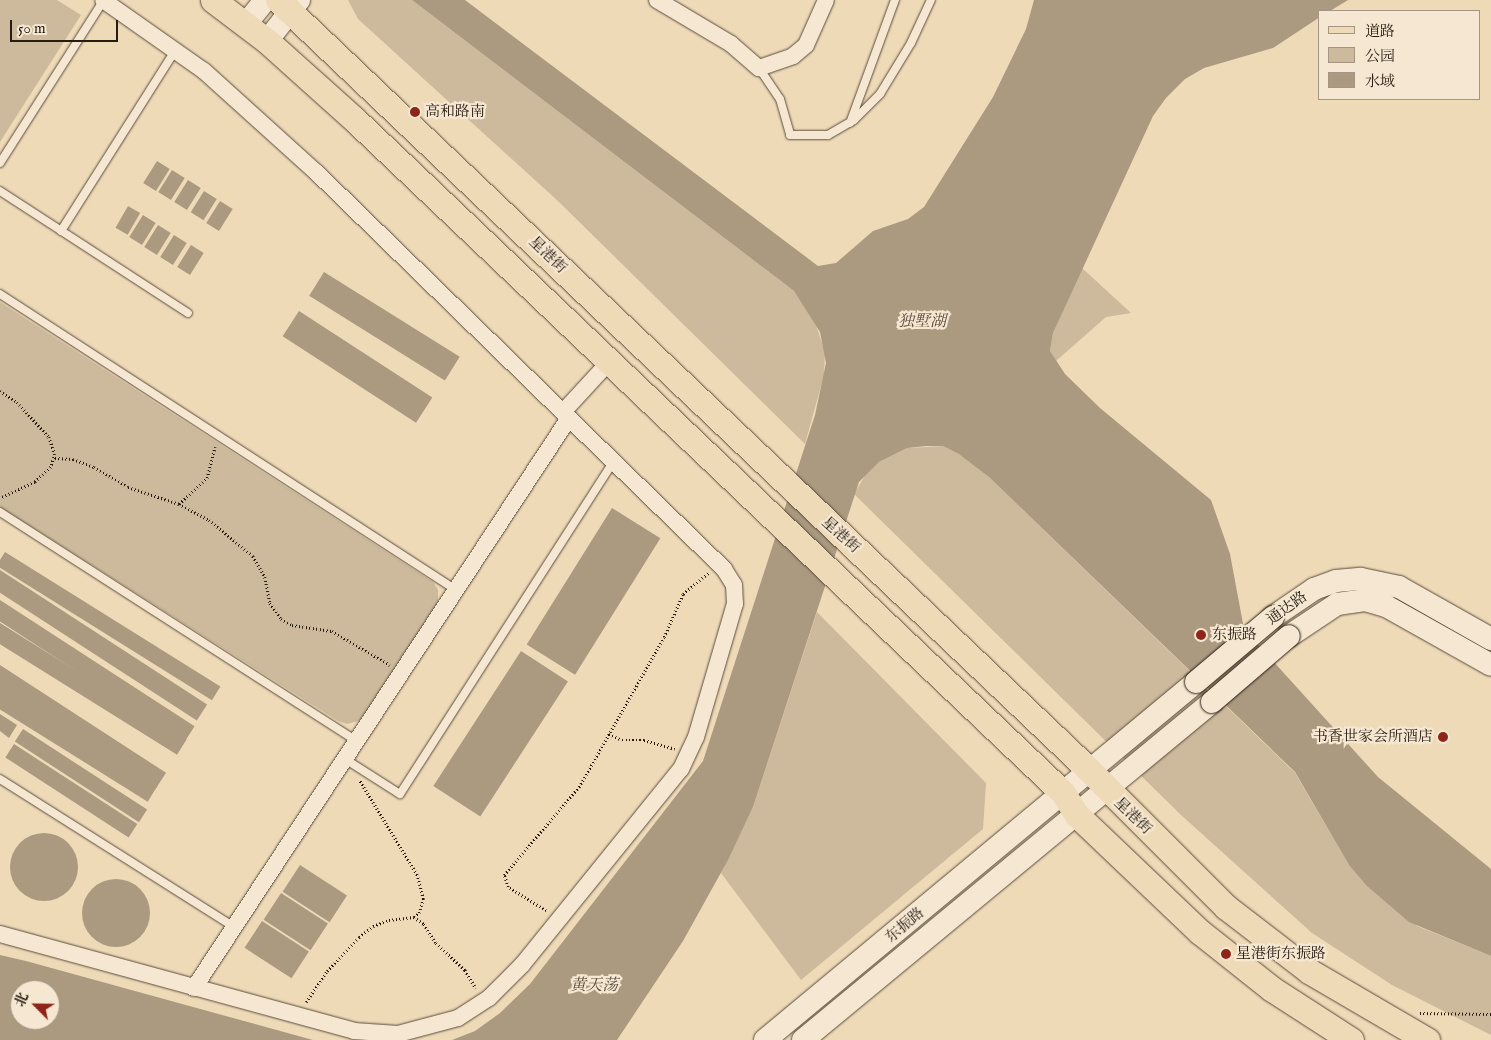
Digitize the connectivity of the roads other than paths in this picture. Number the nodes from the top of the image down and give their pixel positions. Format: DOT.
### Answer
graph roads {
  1 [pos="104,0"];
  2 [pos="213,0"];
  3 [pos="265,0"];
  4 [pos="657,0"];
  5 [pos="826,0"];
  6 [pos="895,0"];
  7 [pos="931,0"];
  8 [pos="289,4"];
  9 [pos="245,25"];
  10 [pos="267,41"];
  11 [pos="176,49"];
  12 [pos="760,68"];
  13 [pos="850,123"];
  14 [pos="0,163"];
  15 [pos="0,191"];
  16 [pos="61,231"];
  17 [pos="0,294"];
  18 [pos="188,313"];
  19 [pos="609,362"];
  20 [pos="566,415"];
  21 [pos="613,462"];
  22 [pos="0,512"];
  23 [pos="456,590"];
  24 [pos="1491,639"];
  25 [pos="1491,665"];
  26 [pos="357,741"];
  27 [pos="351,763"];
  28 [pos="1089,770"];
  29 [pos="0,779"];
  30 [pos="1107,790"];
  31 [pos="1063,793"];
  32 [pos="1077,815"];
  33 [pos="234,927"];
  34 [pos="0,934"];
  35 [pos="194,988"];
  36 [pos="765,1040"];
  37 [pos="803,1040"];
  38 [pos="1351,1040"];
  39 [pos="1427,1040"];
  1 -- 11 [label="street"];
  1 -- 14 [label="lane"];
  2 -- 9 [label="main road"];
  3 -- 9 [label="main road"];
  4 -- 12 [label="street"];
  5 -- 12 [label="street"];
  6 -- 13 [label="lane"];
  7 -- 13 [label="lane"];
  8 -- 10 [label="main road"];
  8 -- 28 [label="main road, 星港街"];
  9 -- 10 [label="main road"];
  10 -- 19 [label="main road"];
  11 -- 16 [label="lane"];
  11 -- 20 [label="street"];
  12 -- 13 [label="lane"];
  15 -- 16 [label="lane"];
  16 -- 18 [label="lane"];
  17 -- 23 [label="lane"];
  19 -- 20 [label="street"];
  19 -- 31 [label="main road"];
  20 -- 21 [label="street"];
  20 -- 23 [label="street"];
  21 -- 27 [label="lane"];
  21 -- 35 [label="street"];
  22 -- 26 [label="lane"];
  23 -- 26 [label="street"];
  24 -- 28 [label="main road, 通达路, bridge"];
  25 -- 30 [label="main road, 通达路, bridge"];
  26 -- 27 [label="street"];
  27 -- 33 [label="street"];
  28 -- 30 [label="main road, 星港街"];
  28 -- 31 [label="main road, 东振路"];
  29 -- 33 [label="lane"];
  30 -- 32 [label="main road, 东振路"];
  30 -- 39 [label="main road, 星港街"];
  31 -- 32 [label="main road"];
  31 -- 36 [label="main road, 东振路"];
  32 -- 37 [label="main road, 东振路"];
  32 -- 38 [label="main road"];
  33 -- 35 [label="street"];
  34 -- 35 [label="street"];
}
